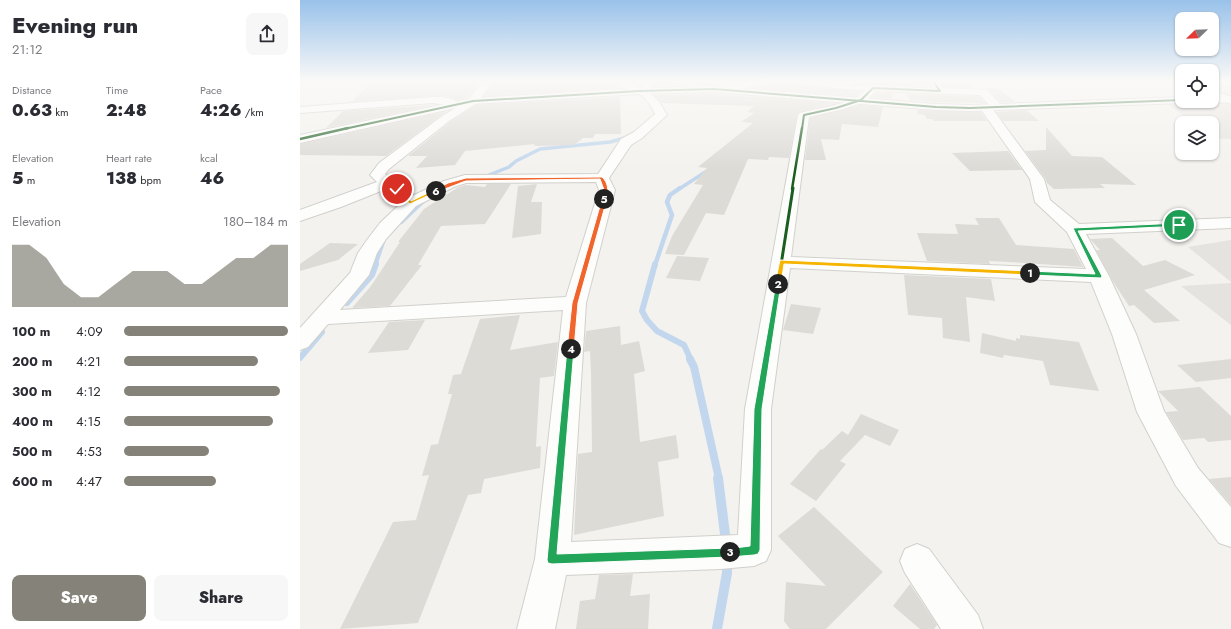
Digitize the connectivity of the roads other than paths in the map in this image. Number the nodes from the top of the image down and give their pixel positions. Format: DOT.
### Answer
graph roads {
  1 [pos="426,110"];
  2 [pos="458,110"];
  3 [pos="659,110"];
  4 [pos="825,110"];
  5 [pos="994,110"];
  6 [pos="300,139"];
  7 [pos="602,178"];
  8 [pos="387,182"];
  9 [pos="410,203"];
  10 [pos="300,216"];
  11 [pos="1231,223"];
  12 [pos="1075,229"];
  13 [pos="782,262"];
  14 [pos="1099,276"];
  15 [pos="575,303"];
  16 [pos="322,318"];
  17 [pos="300,342"];
  18 [pos="1231,532"];
  19 [pos="552,560"];
  20 [pos="917,561"];
  21 [pos="536,629"];
  22 [pos="964,629"];
  1 -- 6 [label="street"];
  2 -- 8 [label="street"];
  3 -- 7 [label="street"];
  4 -- 13 [label="street"];
  5 -- 12 [label="street"];
  7 -- 9 [label="street"];
  7 -- 15 [label="street"];
  8 -- 9 [label="street"];
  8 -- 10 [label="street"];
  9 -- 16 [label="street"];
  11 -- 12 [label="street"];
  12 -- 14 [label="street"];
  13 -- 14 [label="street"];
  13 -- 19 [label="street"];
  14 -- 18 [label="street"];
  15 -- 16 [label="street"];
  15 -- 19 [label="street"];
  16 -- 17 [label="street"];
  19 -- 21 [label="street"];
  20 -- 22 [label="street"];
}
